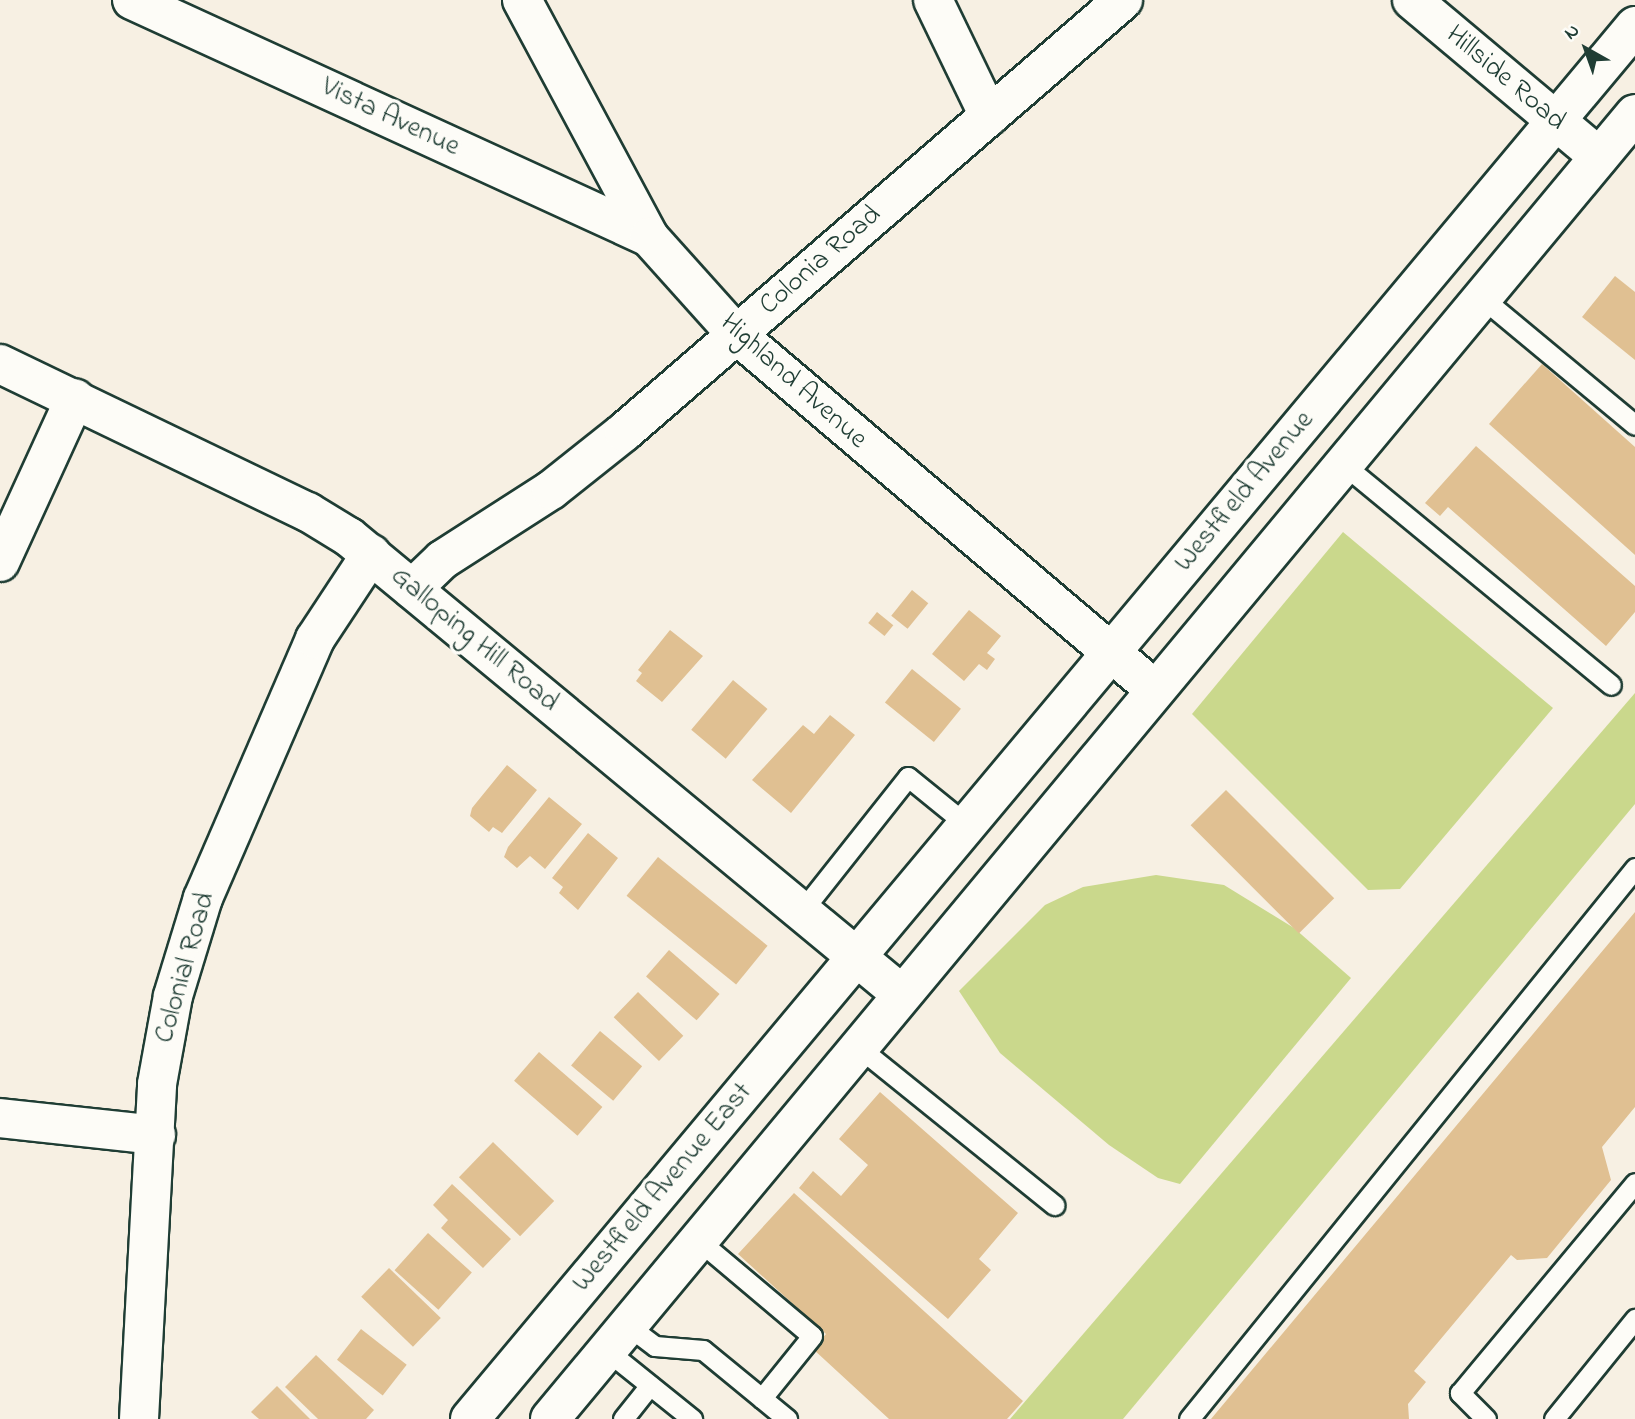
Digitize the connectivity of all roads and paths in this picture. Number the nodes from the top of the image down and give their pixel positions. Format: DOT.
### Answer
graph roads {
  1 [pos="132,0"];
  2 [pos="522,0"];
  3 [pos="933,0"];
  4 [pos="1123,0"];
  5 [pos="1412,0"];
  6 [pos="1635,26"];
  7 [pos="1635,114"];
  8 [pos="989,116"];
  9 [pos="1556,121"];
  10 [pos="1599,157"];
  11 [pos="649,237"];
  12 [pos="1481,297"];
  13 [pos="736,334"];
  14 [pos="0,364"];
  15 [pos="75,398"];
  16 [pos="1635,425"];
  17 [pos="1343,464"];
  18 [pos="371,554"];
  19 [pos="0,562"];
  20 [pos="412,589"];
  21 [pos="1110,654"];
  22 [pos="1611,685"];
  23 [pos="1153,688"];
  24 [pos="967,825"];
  25 [pos="1635,868"];
  26 [pos="801,912"];
  27 [pos="856,958"];
  28 [pos="899,992"];
  29 [pos="856,1045"];
  30 [pos="0,1118"];
  31 [pos="156,1135"];
  32 [pos="1635,1183"];
  33 [pos="1054,1205"];
  34 [pos="697,1239"];
  35 [pos="1635,1319"];
  36 [pos="616,1337"];
  37 [pos="650,1385"];
  38 [pos="762,1398"];
  39 [pos="139,1419"];
  40 [pos="470,1419"];
  41 [pos="550,1419"];
  42 [pos="623,1419"];
  43 [pos="692,1419"];
  44 [pos="788,1419"];
  45 [pos="1189,1419"];
  46 [pos="1486,1419"];
  47 [pos="1554,1419"];
  1 -- 11 [label="main road, Vista Avenue"];
  2 -- 11 [label="main road, Highland Avenue"];
  3 -- 8 [label="main road"];
  4 -- 8 [label="main road, Colonia Road"];
  5 -- 9 [label="main road, Hillside Road"];
  6 -- 9 [label="main road, Westfield Avenue"];
  7 -- 10 [label="main road, Westfield Avenue"];
  8 -- 13 [label="main road, Colonia Road"];
  9 -- 10 [label="main road, Hillside Road"];
  9 -- 21 [label="main road, Westfield Avenue"];
  10 -- 12 [label="main road, Westfield Avenue"];
  11 -- 13 [label="main road, Highland Avenue"];
  12 -- 16 [label="lane"];
  12 -- 17 [label="main road, Westfield Avenue"];
  13 -- 20 [label="main road, Colonia Road"];
  13 -- 21 [label="main road, Highland Avenue"];
  14 -- 15 [label="main road, Galloping Hill Road"];
  15 -- 18 [label="main road, Galloping Hill Road"];
  15 -- 19 [label="main road"];
  17 -- 22 [label="lane"];
  17 -- 23 [label="main road, Westfield Avenue"];
  18 -- 20 [label="main road, Galloping Hill Road"];
  18 -- 31 [label="main road, Colonial Road"];
  20 -- 26 [label="main road, Galloping Hill Road"];
  21 -- 23 [label="main road, Highland Avenue"];
  21 -- 24 [label="main road, Westfield Avenue"];
  23 -- 28 [label="main road, Westfield Avenue"];
  24 -- 26 [label="lane"];
  24 -- 27 [label="main road, Westfield Avenue"];
  25 -- 45 [label="lane"];
  26 -- 27 [label="main road, Galloping Hill Road"];
  27 -- 28 [label="main road, Galloping Hill Road"];
  27 -- 40 [label="main road, Westfield Avenue East"];
  28 -- 29 [label="main road, Westfield Avenue East"];
  29 -- 33 [label="lane"];
  29 -- 34 [label="main road, Westfield Avenue East"];
  30 -- 31 [label="main road"];
  31 -- 39 [label="main road, Colonial Road"];
  32 -- 46 [label="lane"];
  34 -- 36 [label="main road, Westfield Avenue East"];
  34 -- 38 [label="lane"];
  35 -- 47 [label="lane"];
  36 -- 37 [label="lane"];
  36 -- 38 [label="lane"];
  36 -- 41 [label="main road, Westfield Avenue East"];
  37 -- 42 [label="lane"];
  37 -- 43 [label="lane"];
  38 -- 44 [label="lane"];
}
